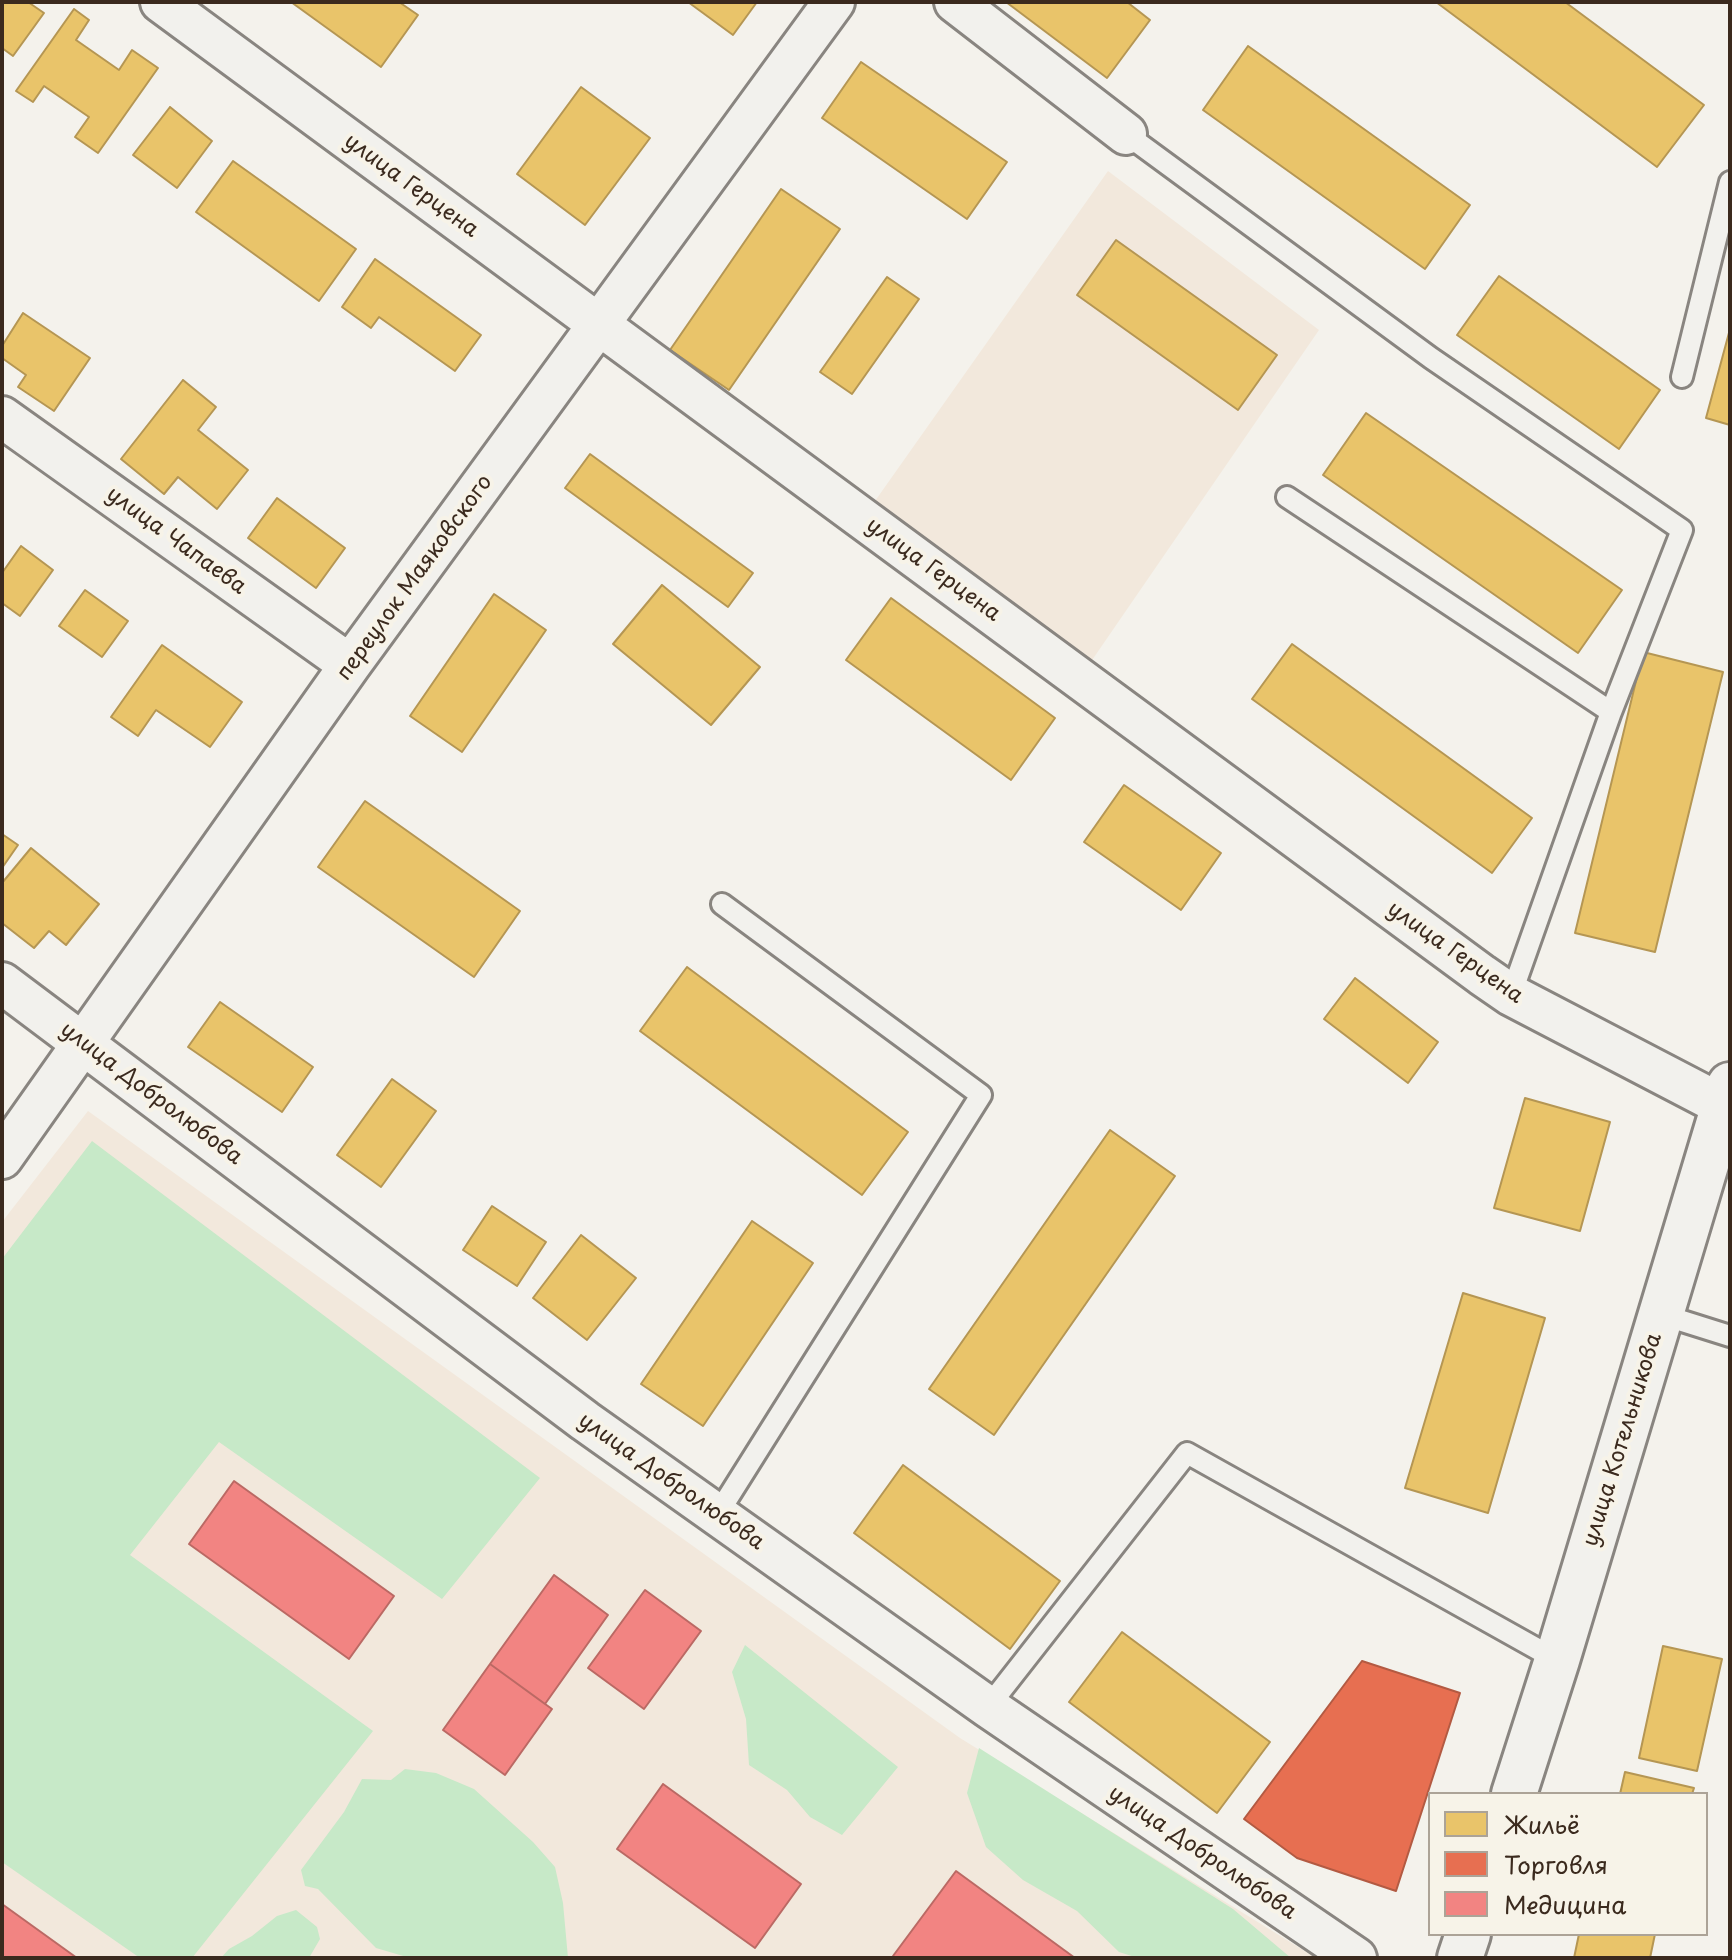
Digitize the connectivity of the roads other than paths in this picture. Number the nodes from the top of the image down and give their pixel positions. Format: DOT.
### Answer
graph roads {
  1 [pos="161,2"];
  2 [pos="834,2"];
  3 [pos="955,2"];
  4 [pos="1126,134"];
  5 [pos="1730,182"];
  6 [pos="600,324"];
  7 [pos="1682,377"];
  8 [pos="2,417"];
  9 [pos="1287,497"];
  10 [pos="350,665"];
  11 [pos="1611,712"];
  12 [pos="722,904"];
  13 [pos="2,983"];
  14 [pos="1511,995"];
  15 [pos="85,1044"];
  16 [pos="1727,1096"];
  17 [pos="2,1158"];
  18 [pos="1660,1314"];
  19 [pos="1730,1336"];
  20 [pos="717,1515"];
  21 [pos="1557,1660"];
  22 [pos="988,1707"];
  23 [pos="1515,1792"];
  24 [pos="1467,1936"];
  25 [pos="1356,1958"];
  26 [pos="1460,1958"];
  1 -- 6 [label="street, улица Герцена"];
  2 -- 6 [label="street, переулок Маяковского"];
  3 -- 4 [label="street"];
  4 -- 11 [label="lane"];
  5 -- 7 [label="lane"];
  6 -- 10 [label="street, переулок Маяковского"];
  6 -- 14 [label="street, улица Герцена"];
  8 -- 10 [label="street, улица Чапаева"];
  9 -- 11 [label="lane"];
  10 -- 15 [label="street, переулок Маяковского"];
  11 -- 14 [label="lane"];
  12 -- 20 [label="lane"];
  13 -- 15 [label="street, улица Добролюбова"];
  14 -- 16 [label="street, улица Герцена"];
  15 -- 17 [label="street, переулок Маяковского"];
  15 -- 20 [label="street, улица Добролюбова"];
  16 -- 18 [label="street, улица Котельникова"];
  18 -- 19 [label="lane"];
  18 -- 21 [label="street, улица Котельникова"];
  20 -- 22 [label="street, улица Добролюбова"];
  21 -- 22 [label="lane"];
  21 -- 23 [label="street, улица Котельникова"];
  22 -- 25 [label="street, улица Добролюбова"];
  24 -- 26 [label="street"];
}
